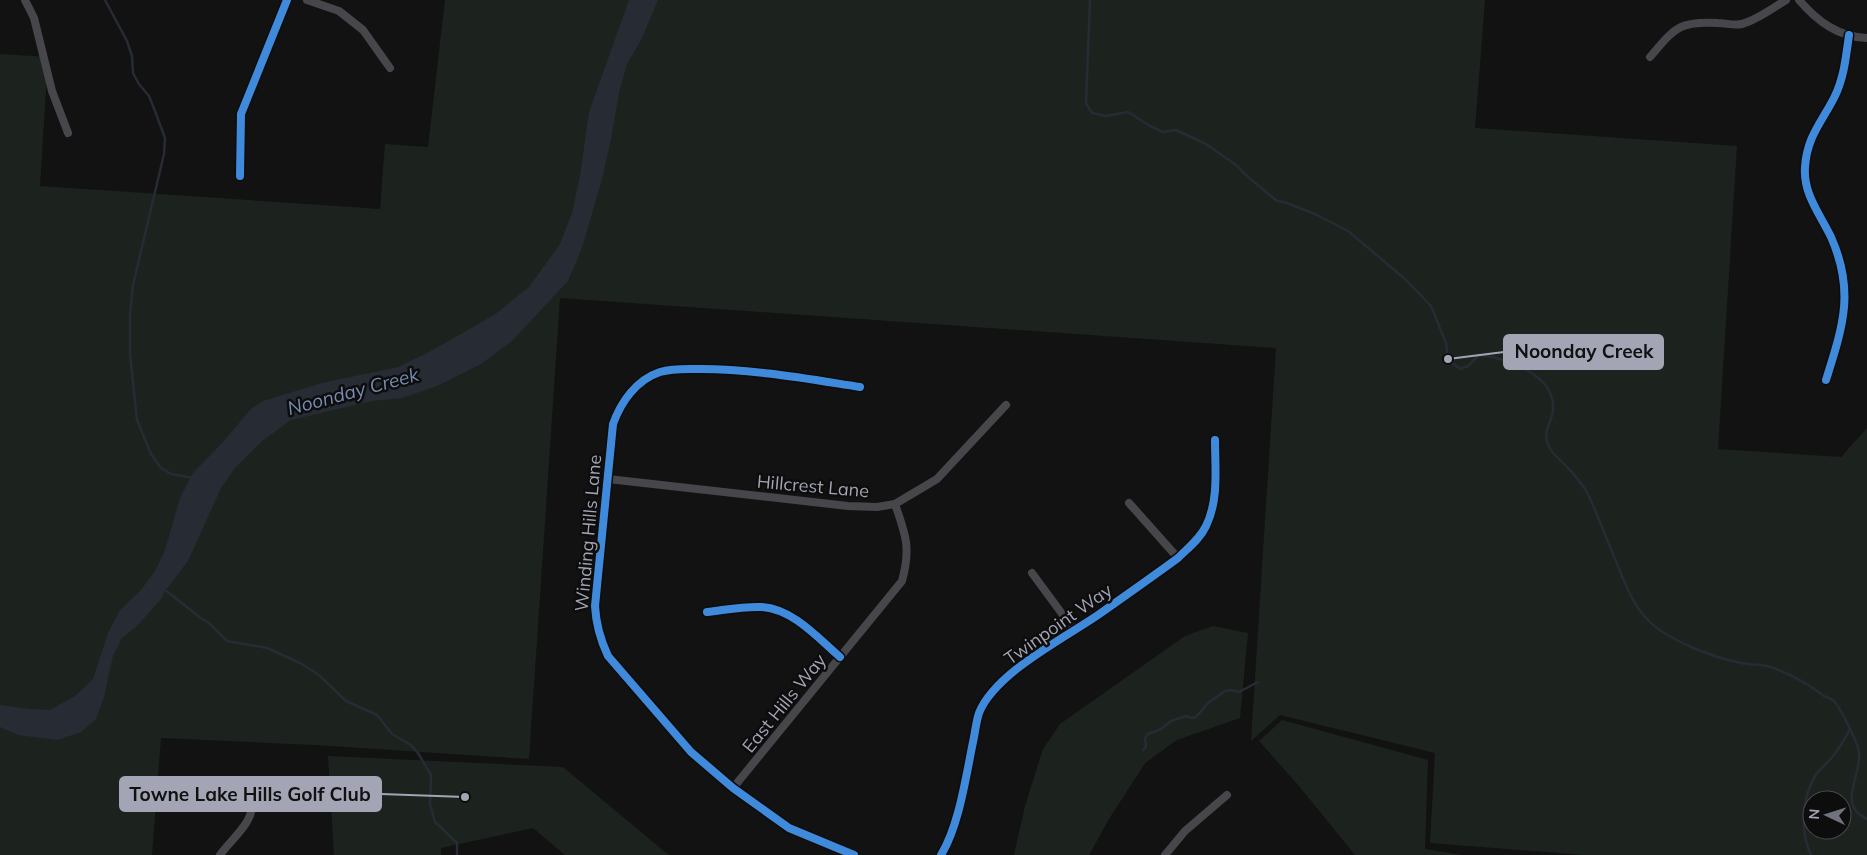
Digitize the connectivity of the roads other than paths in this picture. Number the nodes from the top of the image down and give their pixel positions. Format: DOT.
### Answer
graph roads {
  1 [pos="25,0"];
  2 [pos="287,0"];
  3 [pos="307,0"];
  4 [pos="1786,0"];
  5 [pos="1799,0"];
  6 [pos="1849,36"];
  7 [pos="1867,38"];
  8 [pos="1650,57"];
  9 [pos="390,68"];
  10 [pos="68,134"];
  11 [pos="240,176"];
  12 [pos="1826,380"];
  13 [pos="860,388"];
  14 [pos="1006,405"];
  15 [pos="1216,440"];
  16 [pos="608,479"];
  17 [pos="1129,503"];
  18 [pos="895,504"];
  19 [pos="1178,558"];
  20 [pos="1032,573"];
  21 [pos="707,612"];
  22 [pos="1074,630"];
  23 [pos="840,657"];
  24 [pos="733,788"];
  25 [pos="1227,795"];
  26 [pos="253,799"];
  27 [pos="220,855"];
  28 [pos="854,855"];
  29 [pos="941,855"];
  30 [pos="1165,855"];
  1 -- 10 [label="street"];
  2 -- 11 [label="street"];
  3 -- 9 [label="street"];
  4 -- 8 [label="street"];
  5 -- 6 [label="street"];
  6 -- 7 [label="street"];
  6 -- 12 [label="street"];
  13 -- 16 [label="street, Winding Hills Lane"];
  14 -- 18 [label="street, Hillcrest Lane"];
  15 -- 19 [label="street, Twinpoint Way"];
  16 -- 18 [label="street, Hillcrest Lane"];
  16 -- 24 [label="street, Winding Hills Lane"];
  17 -- 19 [label="street"];
  18 -- 23 [label="street, East Hills Way"];
  19 -- 22 [label="street, Twinpoint Way"];
  20 -- 22 [label="street"];
  21 -- 23 [label="street"];
  22 -- 29 [label="street, Twinpoint Way"];
  23 -- 24 [label="street, East Hills Way"];
  24 -- 28 [label="street, Winding Hills Lane"];
  25 -- 30 [label="street"];
  26 -- 27 [label="street"];
}
